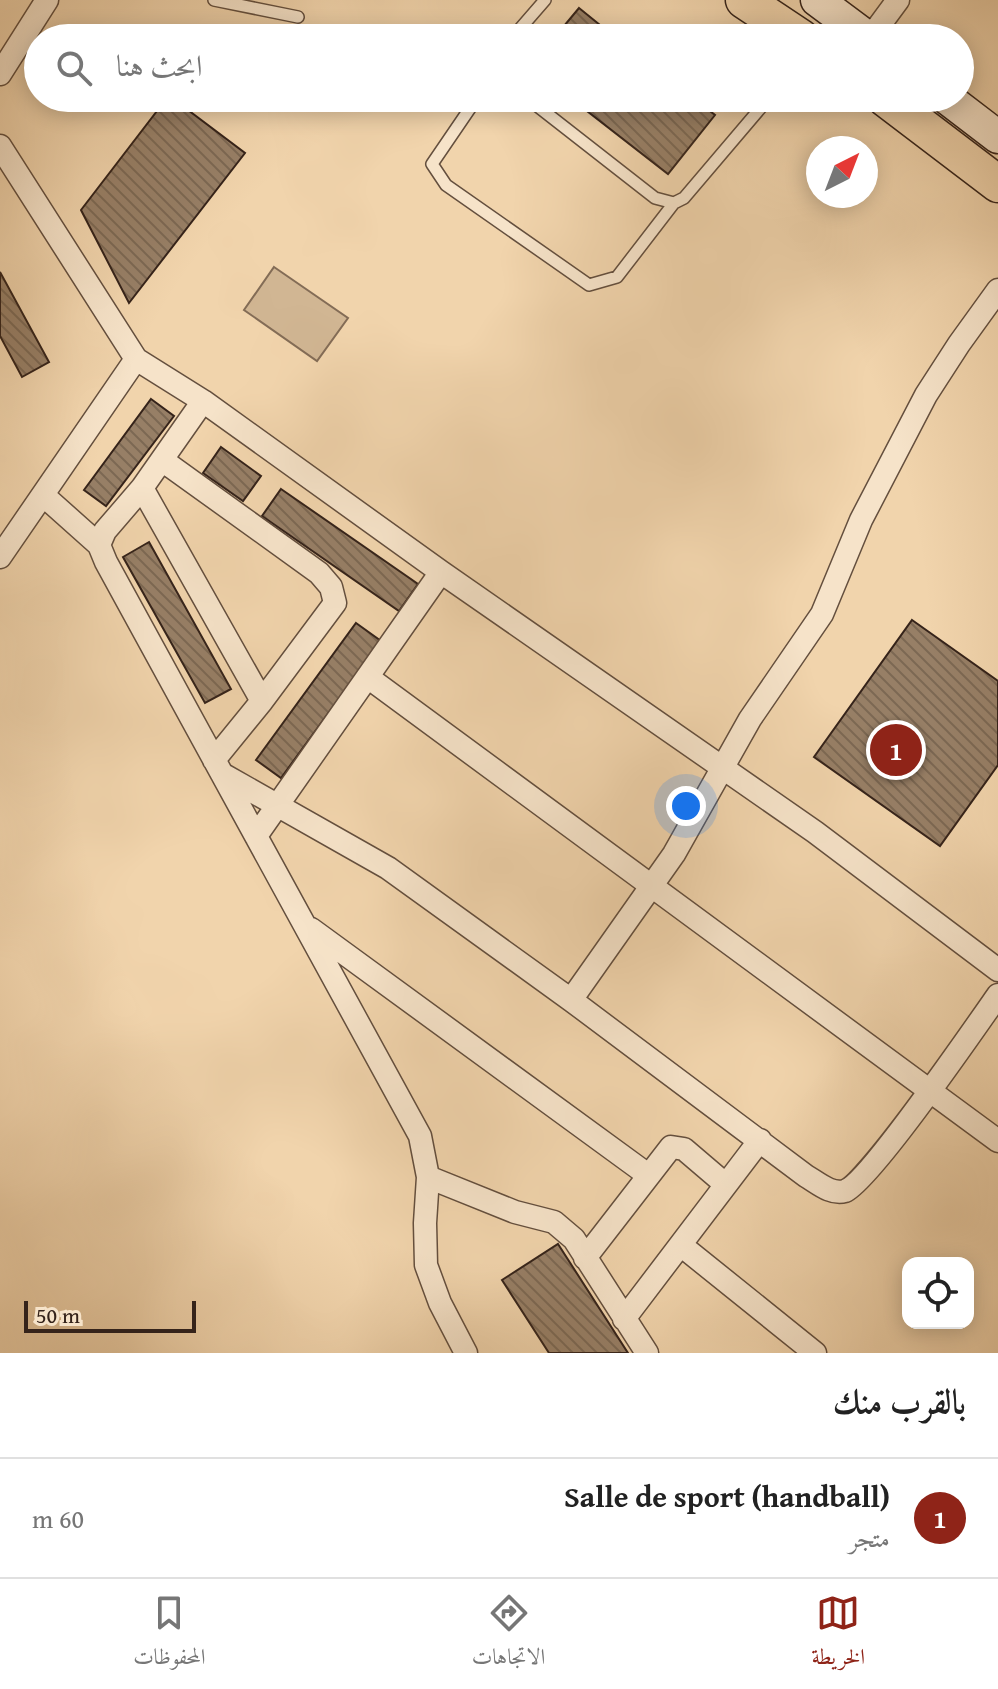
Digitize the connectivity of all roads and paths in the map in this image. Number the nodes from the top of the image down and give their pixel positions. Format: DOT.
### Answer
graph roads {
  1 [pos="47,0"];
  2 [pos="214,0"];
  3 [pos="545,0"];
  4 [pos="744,0"];
  5 [pos="817,0"];
  6 [pos="898,0"];
  7 [pos="298,17"];
  8 [pos="32,24"];
  9 [pos="524,24"];
  10 [pos="780,24"];
  11 [pos="850,24"];
  12 [pos="880,24"];
  13 [pos="24,36"];
  14 [pos="0,74"];
  15 [pos="467,112"];
  16 [pos="545,112"];
  17 [pos="757,112"];
  18 [pos="903,112"];
  19 [pos="968,112"];
  20 [pos="995,130"];
  21 [pos="0,146"];
  22 [pos="998,184"];
  23 [pos="674,203"];
  24 [pos="998,290"];
  25 [pos="136,359"];
  26 [pos="203,401"];
  27 [pos="162,460"];
  28 [pos="142,488"];
  29 [pos="43,495"];
  30 [pos="99,545"];
  31 [pos="0,557"];
  32 [pos="441,572"];
  33 [pos="369,678"];
  34 [pos="262,701"];
  35 [pos="218,767"];
  36 [pos="722,768"];
  37 [pos="278,805"];
  38 [pos="256,836"];
  39 [pos="650,887"];
  40 [pos="304,924"];
  41 [pos="998,970"];
  42 [pos="998,995"];
  43 [pos="571,1000"];
  44 [pos="929,1090"];
  45 [pos="760,1140"];
  46 [pos="998,1141"];
  47 [pos="648,1175"];
  48 [pos="428,1177"];
  49 [pos="725,1184"];
  50 [pos="682,1246"];
  51 [pos="585,1258"];
  52 [pos="624,1319"];
  53 [pos="466,1353"];
  54 [pos="647,1353"];
  55 [pos="815,1353"];
  1 -- 8 [label="street"];
  2 -- 7 [label="lane"];
  3 -- 9 [label="lane"];
  4 -- 10 [label="main road"];
  5 -- 11 [label="street"];
  6 -- 12 [label="street"];
  13 -- 14 [label="street"];
  15 -- 23 [label="lane"];
  16 -- 23 [label="lane"];
  17 -- 23 [label="lane"];
  18 -- 22 [label="main road"];
  19 -- 20 [label="street"];
  21 -- 25 [label="street"];
  24 -- 36 [label="street"];
  25 -- 26 [label="street"];
  25 -- 29 [label="street"];
  26 -- 27 [label="street"];
  26 -- 32 [label="street"];
  27 -- 28 [label="street"];
  27 -- 34 [label="street"];
  28 -- 30 [label="street"];
  28 -- 34 [label="street"];
  29 -- 30 [label="street"];
  29 -- 31 [label="street"];
  30 -- 35 [label="street"];
  32 -- 33 [label="street"];
  32 -- 36 [label="street"];
  33 -- 37 [label="street"];
  33 -- 39 [label="street"];
  34 -- 35 [label="street"];
  35 -- 37 [label="street"];
  35 -- 38 [label="street"];
  36 -- 39 [label="street"];
  36 -- 41 [label="street"];
  37 -- 38 [label="street"];
  37 -- 43 [label="street"];
  38 -- 40 [label="street"];
  39 -- 43 [label="street"];
  39 -- 44 [label="street"];
  40 -- 47 [label="street"];
  40 -- 48 [label="street"];
  42 -- 44 [label="street"];
  43 -- 45 [label="street"];
  44 -- 45 [label="street"];
  44 -- 46 [label="street"];
  45 -- 49 [label="street"];
  47 -- 49 [label="street"];
  47 -- 51 [label="street"];
  48 -- 51 [label="street"];
  48 -- 53 [label="street"];
  49 -- 50 [label="street"];
  50 -- 52 [label="street"];
  50 -- 55 [label="street"];
  51 -- 52 [label="street"];
  52 -- 54 [label="street"];
}
